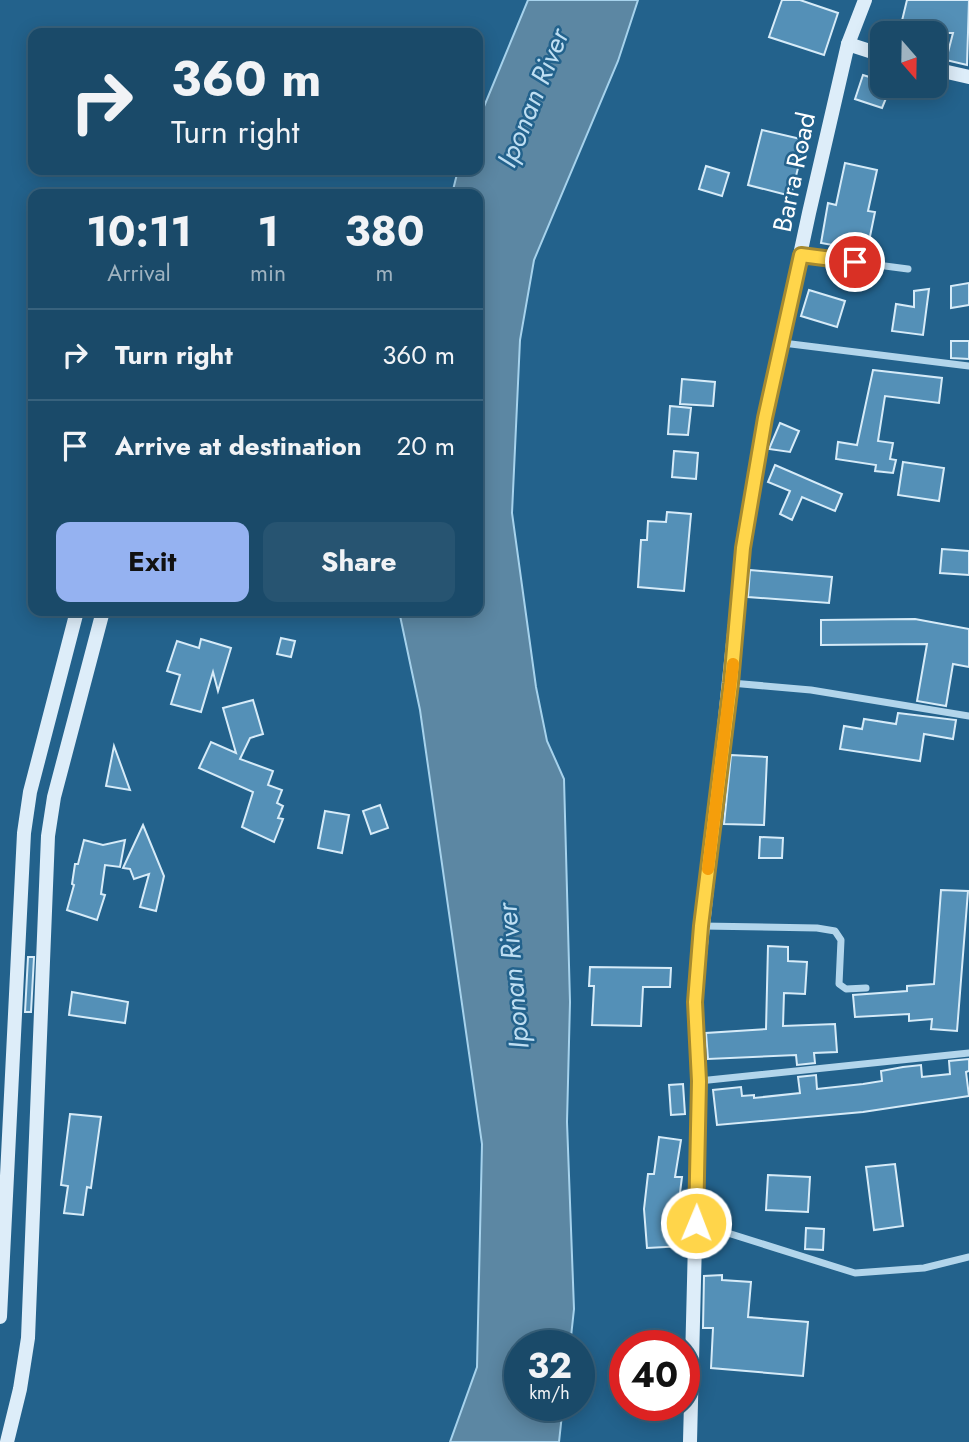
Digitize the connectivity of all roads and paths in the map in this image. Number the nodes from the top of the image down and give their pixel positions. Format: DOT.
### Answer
graph roads {
  1 [pos="865,0"];
  2 [pos="848,44"];
  3 [pos="870,51"];
  4 [pos="947,72"];
  5 [pos="969,77"];
  6 [pos="801,255"];
  7 [pos="908,269"];
  8 [pos="783,343"];
  9 [pos="969,366"];
  10 [pos="77,616"];
  11 [pos="102,616"];
  12 [pos="731,683"];
  13 [pos="969,716"];
  14 [pos="701,926"];
  15 [pos="866,988"];
  16 [pos="969,1053"];
  17 [pos="699,1081"];
  18 [pos="696,1223"];
  19 [pos="969,1258"];
  20 [pos="0,1317"];
  21 [pos="7,1442"];
  22 [pos="690,1442"];
  1 -- 2 [label="street, Barra Road"];
  2 -- 3 [label="street"];
  2 -- 6 [label="street, Barra Road"];
  4 -- 5 [label="street"];
  6 -- 7 [label="street"];
  6 -- 8 [label="street, Barra Road"];
  8 -- 9 [label="street"];
  8 -- 12 [label="street, Barra Road"];
  10 -- 20 [label="street"];
  11 -- 21 [label="street"];
  12 -- 13 [label="street"];
  12 -- 14 [label="street, Barra Road"];
  14 -- 15 [label="street"];
  14 -- 17 [label="street, Barra Road"];
  16 -- 17 [label="street"];
  17 -- 18 [label="street, Barra Road"];
  18 -- 19 [label="street"];
  18 -- 22 [label="street, Barra Road"];
}
